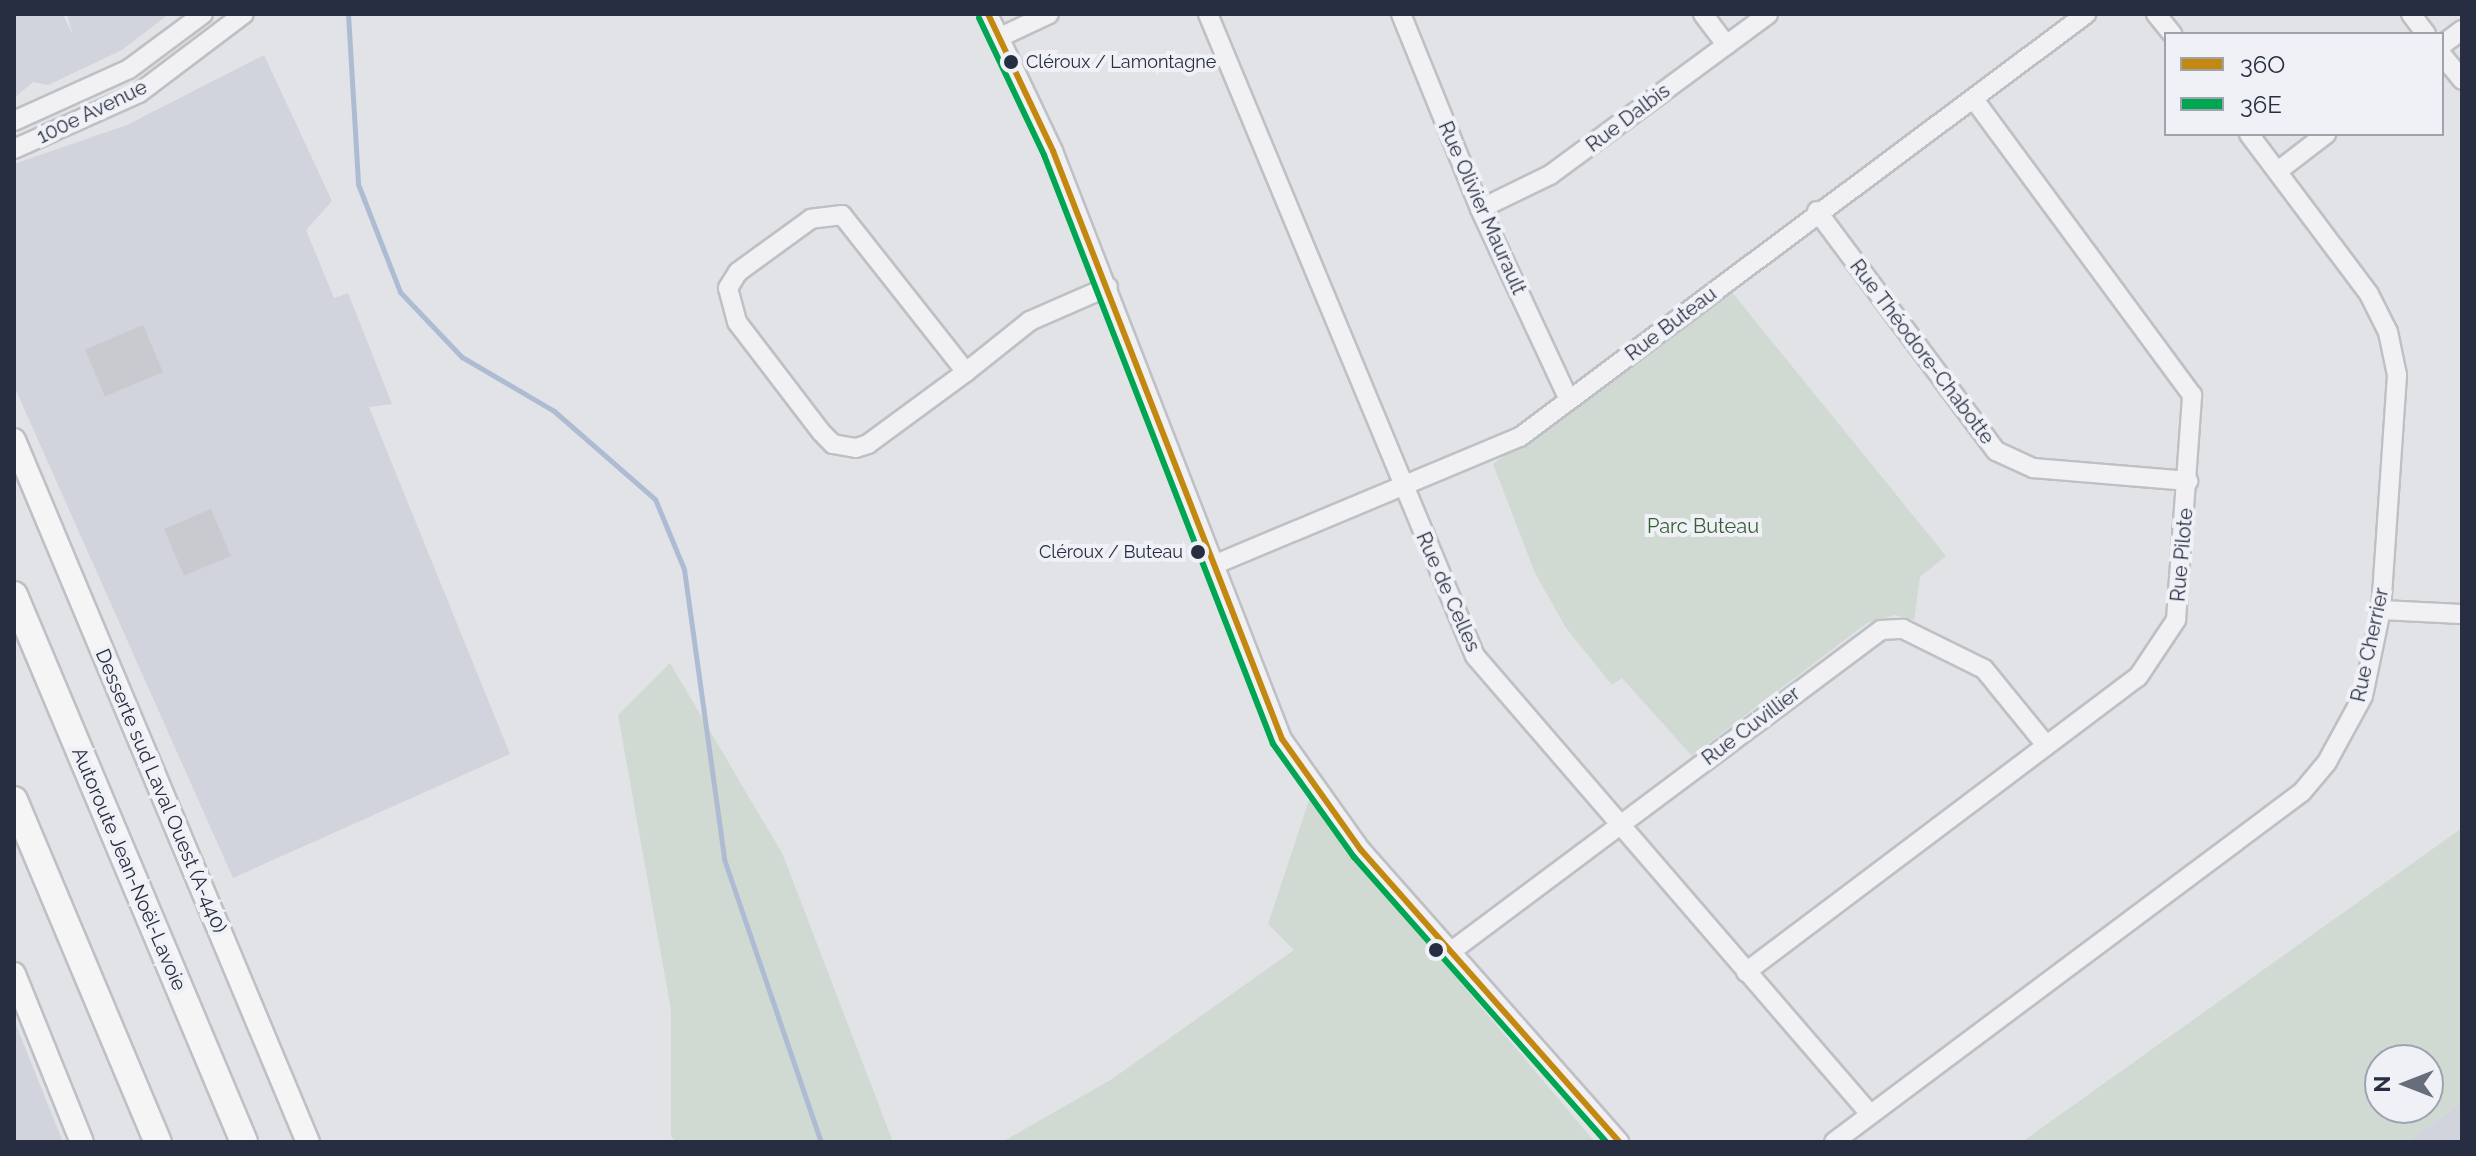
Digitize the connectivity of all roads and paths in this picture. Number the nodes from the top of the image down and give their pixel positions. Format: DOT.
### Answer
graph roads {
  1 [pos="203,14"];
  2 [pos="244,14"];
  3 [pos="988,14"];
  4 [pos="1049,14"];
  5 [pos="1208,14"];
  6 [pos="1401,14"];
  7 [pos="1703,14"];
  8 [pos="1768,14"];
  9 [pos="2086,14"];
  10 [pos="2156,14"];
  11 [pos="2411,14"];
  12 [pos="2462,30"];
  13 [pos="2170,32"];
  14 [pos="2424,32"];
  15 [pos="1000,37"];
  16 [pos="2444,44"];
  17 [pos="1726,45"];
  18 [pos="2444,58"];
  19 [pos="2462,80"];
  20 [pos="1974,99"];
  21 [pos="14,121"];
  22 [pos="2251,136"];
  23 [pos="2323,136"];
  24 [pos="14,149"];
  25 [pos="2278,171"];
  26 [pos="1480,209"];
  27 [pos="1817,211"];
  28 [pos="1108,287"];
  29 [pos="966,372"];
  30 [pos="1569,400"];
  31 [pos="14,440"];
  32 [pos="2188,481"];
  33 [pos="1401,487"];
  34 [pos="1216,564"];
  35 [pos="14,595"];
  36 [pos="2381,610"];
  37 [pos="2462,614"];
  38 [pos="2046,745"];
  39 [pos="14,800"];
  40 [pos="1618,827"];
  41 [pos="1453,950"];
  42 [pos="1746,972"];
  43 [pos="14,974"];
  44 [pos="1870,1114"];
  45 [pos="82,1142"];
  46 [pos="158,1142"];
  47 [pos="244,1142"];
  48 [pos="308,1142"];
  49 [pos="1619,1142"];
  50 [pos="1834,1142"];
  1 -- 21 [label="street, 100e Avenue"];
  2 -- 24 [label="street, 100e Avenue"];
  3 -- 15 [label="street"];
  4 -- 15 [label="street"];
  5 -- 33 [label="street, Rue de Celles"];
  6 -- 26 [label="street, Rue Olivier Maurault"];
  7 -- 17 [label="street"];
  8 -- 17 [label="street, Rue Dalbis"];
  9 -- 20 [label="street, Rue Buteau"];
  10 -- 13 [label="street"];
  11 -- 14 [label="street"];
  12 -- 16 [label="street"];
  15 -- 28 [label="street"];
  17 -- 26 [label="street, Rue Dalbis"];
  18 -- 19 [label="street"];
  20 -- 27 [label="street, Rue Buteau"];
  20 -- 32 [label="street, Rue Pilote"];
  22 -- 25 [label="street, Rue Cherrier"];
  23 -- 25 [label="street"];
  25 -- 36 [label="street, Rue Cherrier"];
  26 -- 30 [label="street, Rue Olivier Maurault"];
  27 -- 30 [label="street, Rue Buteau"];
  27 -- 32 [label="street, Rue Théodore-Chabotte"];
  28 -- 29 [label="street"];
  28 -- 34 [label="street"];
  29 -- 29 [label="street"];
  30 -- 33 [label="street, Rue Buteau"];
  31 -- 48 [label="main road, Desserte sud Laval Ouest (A-440)"];
  32 -- 38 [label="street, Rue Pilote"];
  33 -- 34 [label="street, Rue Buteau"];
  33 -- 40 [label="street, Rue de Celles"];
  34 -- 41 [label="street"];
  35 -- 47 [label="highway, Autoroute Jean-Noël-Lavoie"];
  36 -- 37 [label="street"];
  36 -- 44 [label="street, Rue Cherrier"];
  38 -- 40 [label="street, Rue Cuvillier"];
  38 -- 42 [label="street, Rue Pilote"];
  39 -- 46 [label="highway"];
  40 -- 41 [label="street, Rue Cuvillier"];
  40 -- 42 [label="street, Rue de Celles"];
  41 -- 49 [label="street"];
  42 -- 44 [label="street, Rue de Celles"];
  43 -- 45 [label="main road"];
  44 -- 50 [label="street, Rue Cherrier"];
}
